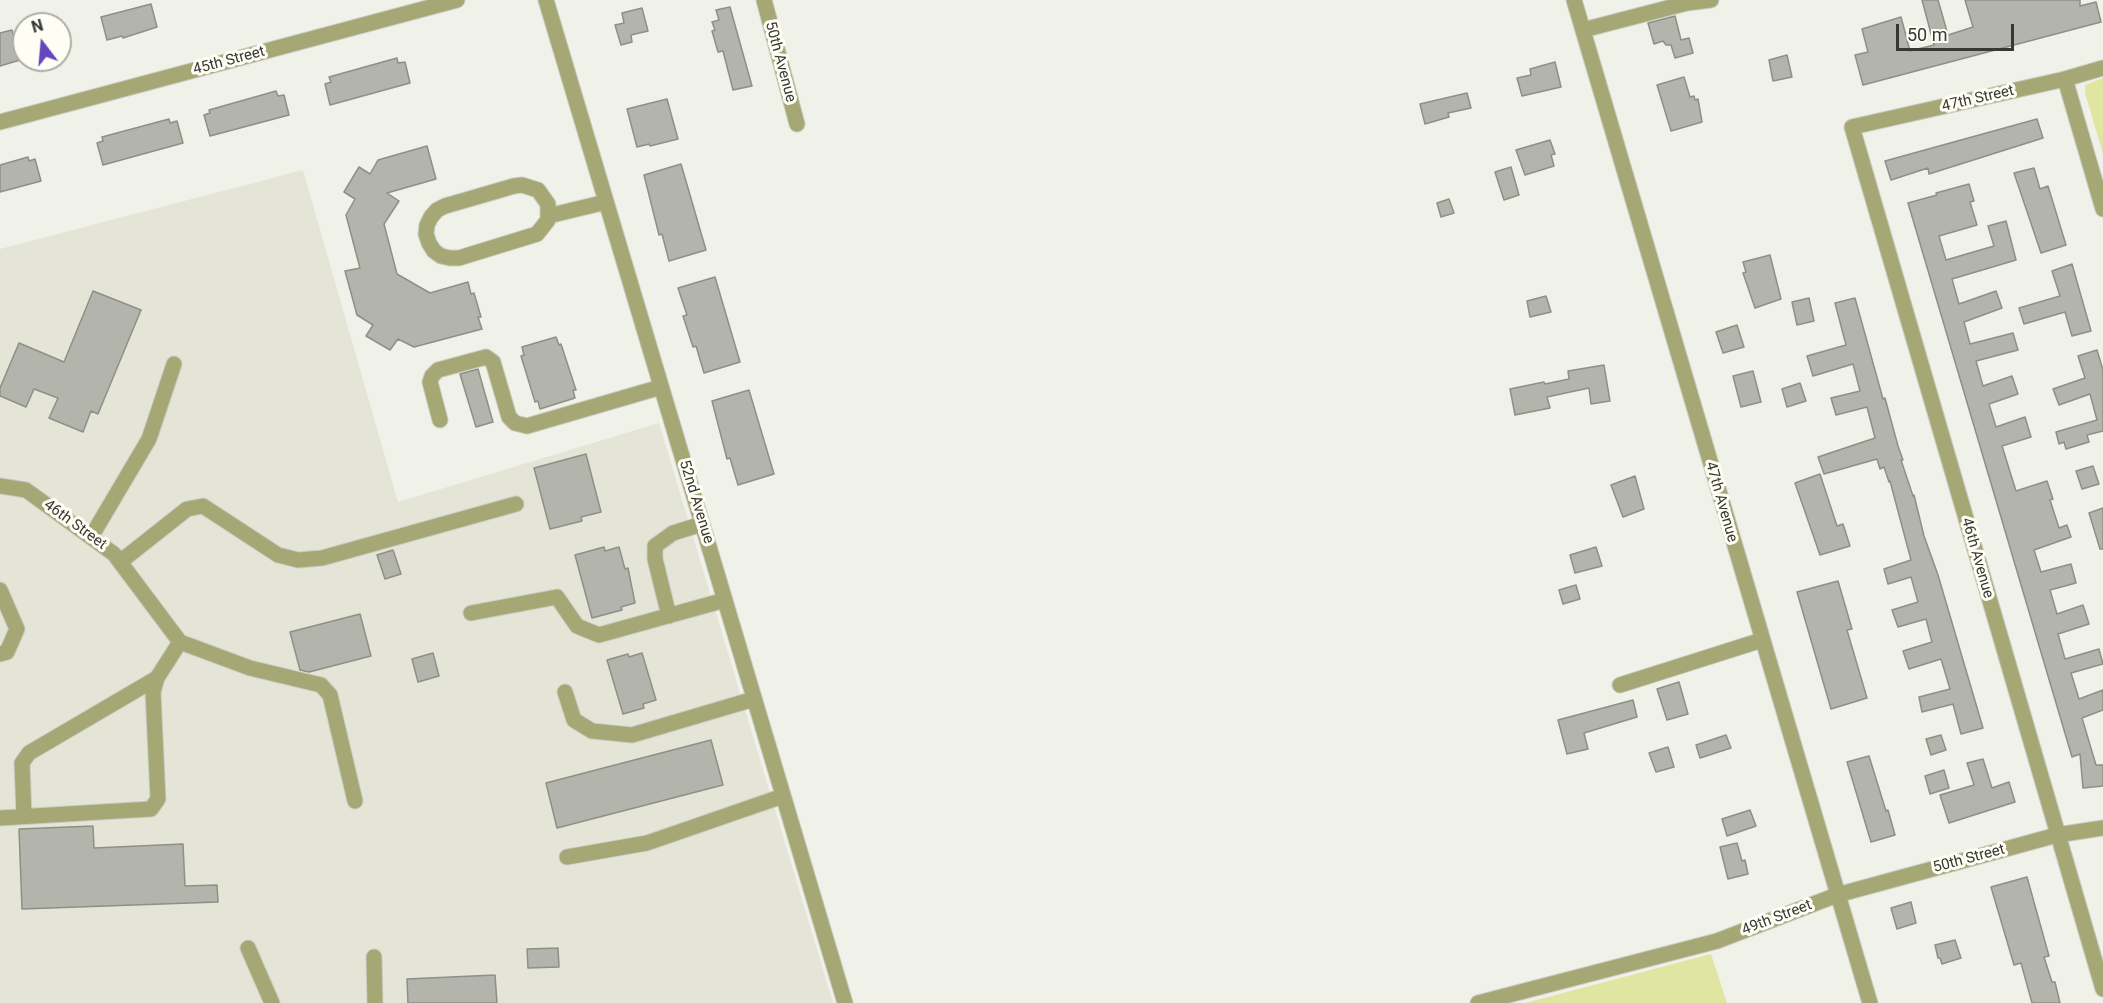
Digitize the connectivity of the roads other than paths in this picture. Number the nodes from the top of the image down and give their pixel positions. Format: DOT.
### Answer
graph roads {
  1 [pos="457,0"];
  2 [pos="546,0"];
  3 [pos="764,0"];
  4 [pos="1574,0"];
  5 [pos="1711,0"];
  6 [pos="1583,30"];
  7 [pos="2103,68"];
  8 [pos="2065,79"];
  9 [pos="0,122"];
  10 [pos="797,124"];
  11 [pos="1852,127"];
  12 [pos="606,202"];
  13 [pos="2103,209"];
  14 [pos="548,216"];
  15 [pos="174,364"];
  16 [pos="661,387"];
  17 [pos="440,420"];
  18 [pos="0,486"];
  19 [pos="516,504"];
  20 [pos="702,524"];
  21 [pos="91,537"];
  22 [pos="120,562"];
  23 [pos="0,590"];
  24 [pos="725,600"];
  25 [pos="471,613"];
  26 [pos="669,616"];
  27 [pos="1762,640"];
  28 [pos="180,642"];
  29 [pos="0,654"];
  30 [pos="157,678"];
  31 [pos="1620,685"];
  32 [pos="565,692"];
  33 [pos="754,699"];
  34 [pos="783,796"];
  35 [pos="355,801"];
  36 [pos="24,816"];
  37 [pos="0,818"];
  38 [pos="2103,828"];
  39 [pos="2057,835"];
  40 [pos="567,857"];
  41 [pos="1837,895"];
  42 [pos="248,948"];
  43 [pos="374,957"];
  44 [pos="2103,989"];
  45 [pos="272,1003"];
  46 [pos="375,1003"];
  47 [pos="845,1003"];
  48 [pos="1478,1003"];
  49 [pos="1870,1003"];
  1 -- 9 [label="street, 45th Street"];
  2 -- 12 [label="street, 52nd Avenue"];
  3 -- 10 [label="street, 50th Avenue"];
  4 -- 6 [label="street, 47th Avenue"];
  5 -- 6 [label="street"];
  6 -- 27 [label="street, 47th Avenue"];
  7 -- 8 [label="street, 47th Street"];
  8 -- 11 [label="street, 47th Street"];
  8 -- 13 [label="street"];
  11 -- 39 [label="street, 46th Avenue"];
  12 -- 14 [label="street"];
  12 -- 16 [label="street, 52nd Avenue"];
  14 -- 14 [label="street"];
  15 -- 21 [label="street"];
  16 -- 17 [label="street"];
  16 -- 20 [label="street, 52nd Avenue"];
  18 -- 21 [label="street, 46th Street"];
  19 -- 22 [label="street"];
  20 -- 24 [label="street, 52nd Avenue"];
  20 -- 26 [label="street"];
  21 -- 22 [label="street, 46th Street"];
  22 -- 28 [label="street, 46th Street"];
  23 -- 29 [label="street"];
  24 -- 26 [label="street"];
  24 -- 33 [label="street, 52nd Avenue"];
  25 -- 26 [label="street"];
  27 -- 31 [label="street"];
  27 -- 41 [label="street, 47th Avenue"];
  28 -- 30 [label="street"];
  28 -- 35 [label="street"];
  30 -- 36 [label="street"];
  30 -- 36 [label="street"];
  32 -- 33 [label="street"];
  33 -- 34 [label="street, 52nd Avenue"];
  34 -- 40 [label="street"];
  34 -- 47 [label="street, 52nd Avenue"];
  36 -- 37 [label="street"];
  38 -- 39 [label="street, 50th Street"];
  39 -- 41 [label="street, 50th Street"];
  39 -- 44 [label="street, 46th Avenue"];
  41 -- 48 [label="street, 49th Street"];
  41 -- 49 [label="street, 47th Avenue"];
  42 -- 45 [label="street"];
  43 -- 46 [label="street"];
}
